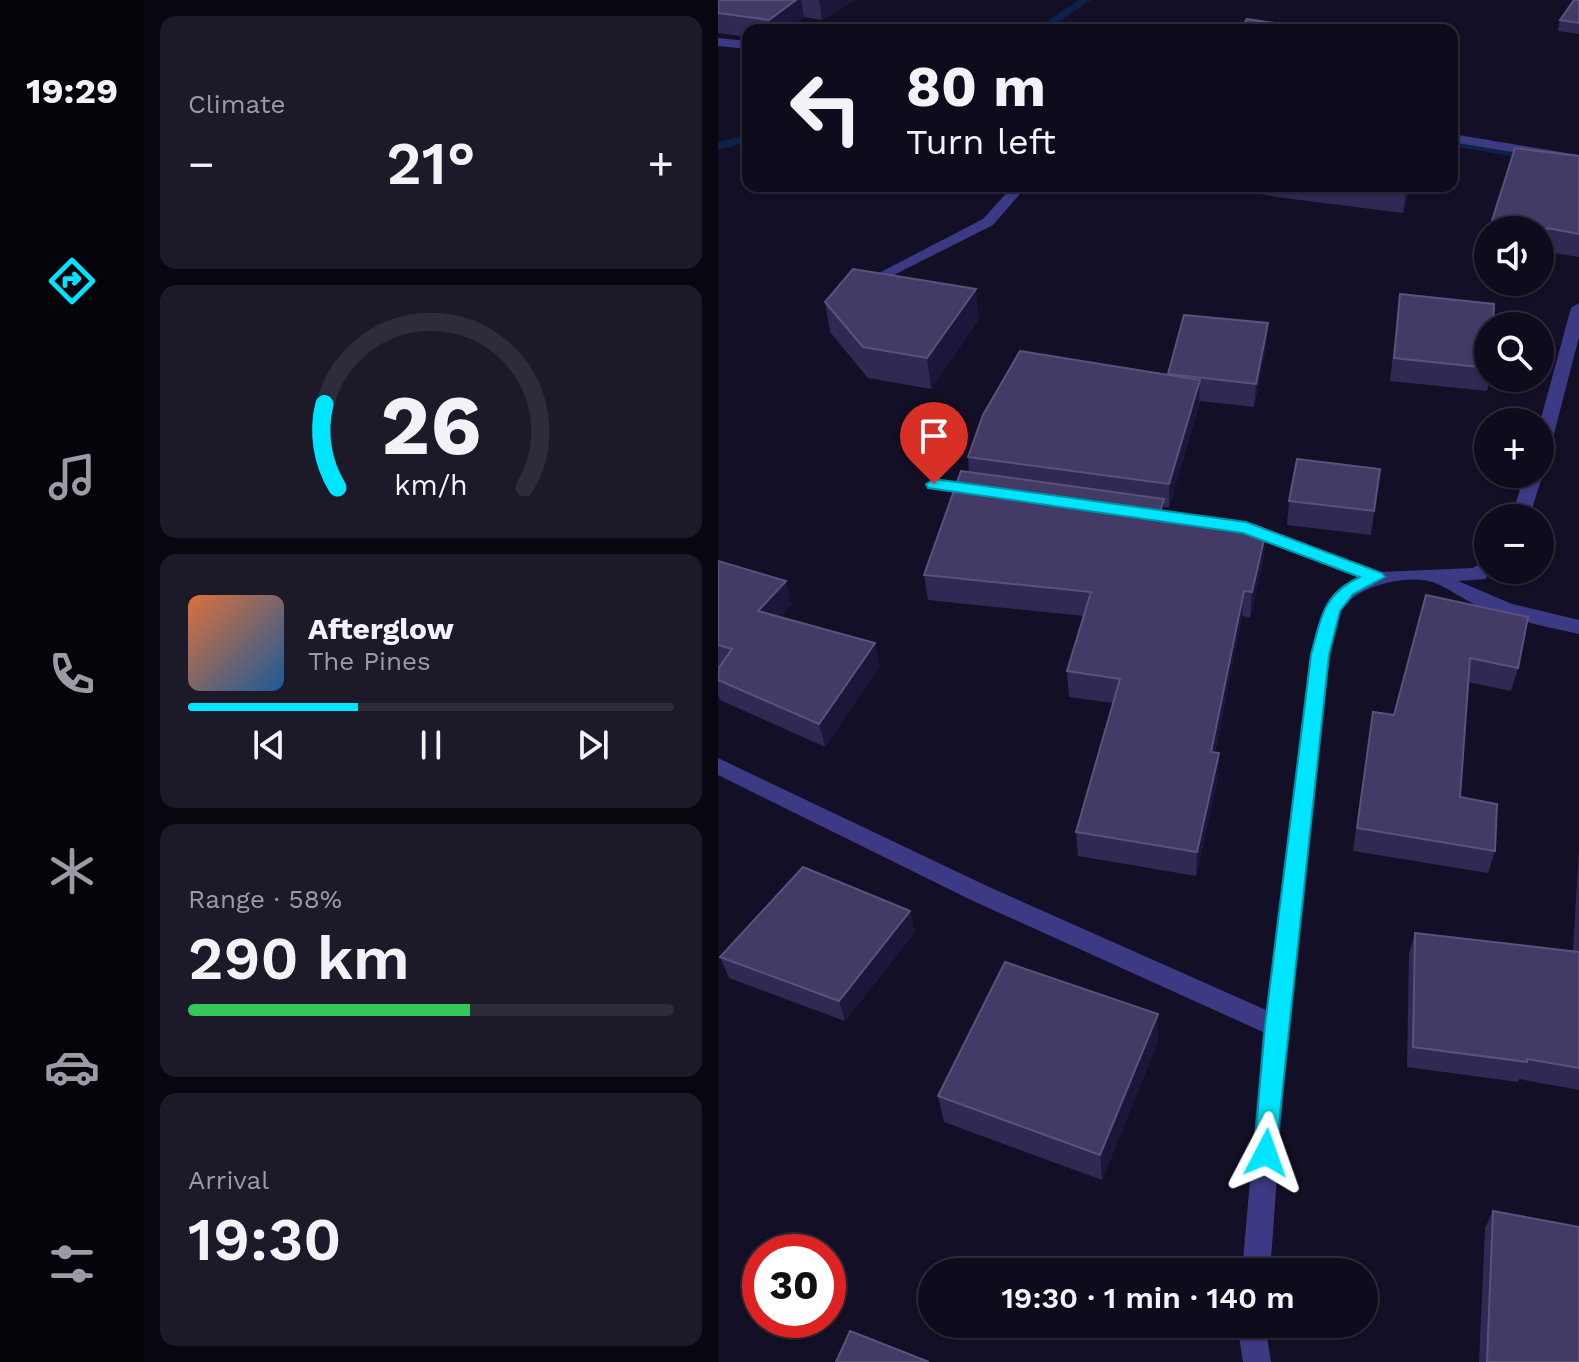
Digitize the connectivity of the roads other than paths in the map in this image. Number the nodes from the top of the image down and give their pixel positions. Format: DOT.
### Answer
graph roads {
  1 [pos="718,42"];
  2 [pos="742,44"];
  3 [pos="1458,139"];
  4 [pos="1579,159"];
  5 [pos="1015,192"];
  6 [pos="843,296"];
  7 [pos="1579,308"];
  8 [pos="1552,408"];
  9 [pos="934,484"];
  10 [pos="996,493"];
  11 [pos="1152,515"];
  12 [pos="1474,574"];
  13 [pos="1376,577"];
  14 [pos="1437,577"];
  15 [pos="1579,627"];
  16 [pos="718,766"];
  17 [pos="1276,1026"];
  18 [pos="1257,1258"];
  19 [pos="1252,1338"];
  20 [pos="1257,1362"];
  1 -- 2 [label="street"];
  3 -- 4 [label="street"];
  5 -- 6 [label="street"];
  7 -- 8 [label="street"];
  9 -- 10 [label="street"];
  11 -- 13 [label="street"];
  12 -- 14 [label="street"];
  13 -- 14 [label="street"];
  13 -- 17 [label="street"];
  14 -- 15 [label="street"];
  16 -- 17 [label="street"];
  17 -- 18 [label="street"];
  19 -- 20 [label="street"];
}
